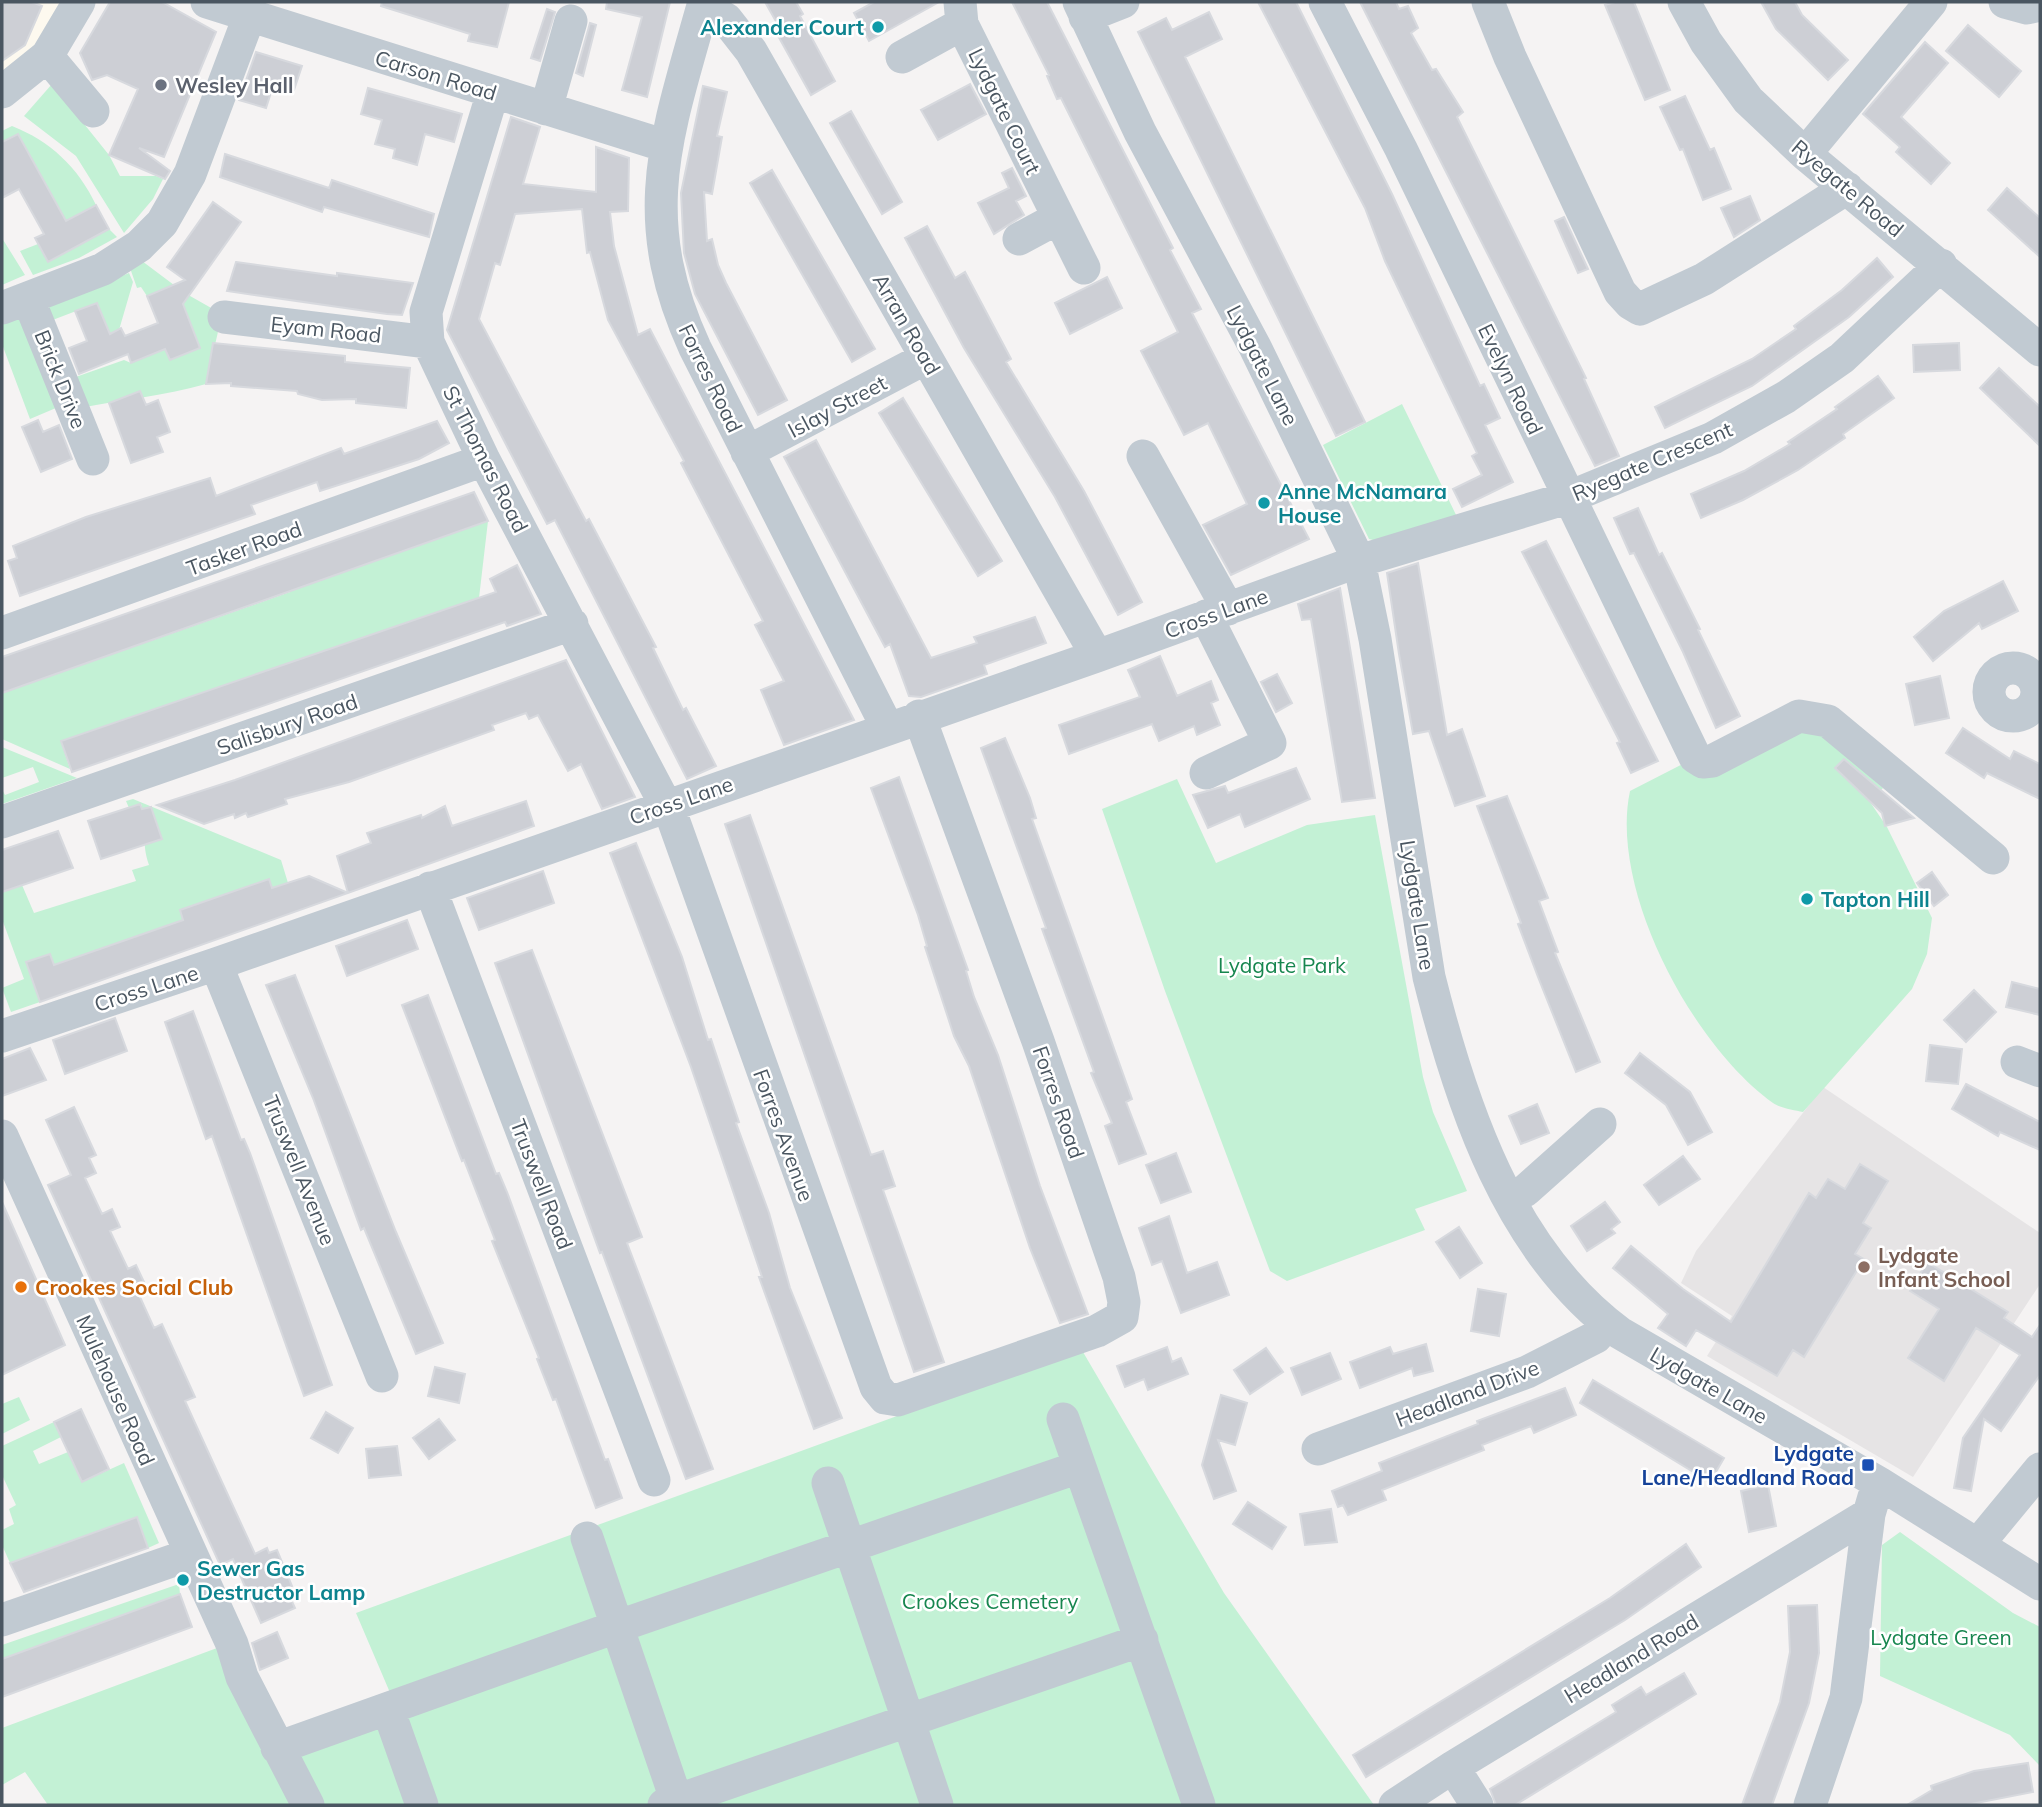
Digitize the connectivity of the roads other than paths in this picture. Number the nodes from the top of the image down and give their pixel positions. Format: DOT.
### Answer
graph roads {
  1 [pos="79,2"];
  2 [pos="207,2"];
  3 [pos="1123,2"];
  4 [pos="1325,2"];
  5 [pos="1488,2"];
  6 [pos="1684,2"];
  7 [pos="1931,2"];
  8 [pos="2005,2"];
  9 [pos="703,4"];
  10 [pos="2040,5"];
  11 [pos="1082,9"];
  12 [pos="961,13"];
  13 [pos="250,16"];
  14 [pos="571,21"];
  15 [pos="47,56"];
  16 [pos="902,57"];
  17 [pos="2,92"];
  18 [pos="492,92"];
  19 [pos="546,109"];
  20 [pos="93,111"];
  21 [pos="666,146"];
  22 [pos="1805,154"];
  23 [pos="1846,188"];
  24 [pos="1058,218"];
  25 [pos="1019,239"];
  26 [pos="1941,265"];
  27 [pos="1084,268"];
  28 [pos="15,303"];
  29 [pos="224,317"];
  30 [pos="428,342"];
  31 [pos="2040,349"];
  32 [pos="926,358"];
  33 [pos="747,452"];
  34 [pos="1143,456"];
  35 [pos="93,459"];
  36 [pos="484,460"];
  37 [pos="1567,498"];
  38 [pos="1359,561"];
  39 [pos="1217,612"];
  40 [pos="572,624"];
  41 [pos="2,632"];
  42 [pos="1097,656"];
  43 [pos="919,716"];
  44 [pos="887,727"];
  45 [pos="1206,773"];
  46 [pos="667,805"];
  47 [pos="2,822"];
  48 [pos="1993,858"];
  49 [pos="430,888"];
  50 [pos="216,964"];
  51 [pos="2,1036"];
  52 [pos="1600,1124"];
  53 [pos="2,1136"];
  54 [pos="1510,1199"];
  55 [pos="1607,1323"];
  56 [pos="382,1376"];
  57 [pos="949,1384"];
  58 [pos="1063,1419"];
  59 [pos="1318,1449"];
  60 [pos="1079,1467"];
  61 [pos="2040,1469"];
  62 [pos="654,1480"];
  63 [pos="828,1483"];
  64 [pos="1879,1483"];
  65 [pos="1869,1514"];
  66 [pos="587,1538"];
  67 [pos="1979,1543"];
  68 [pos="849,1545"];
  69 [pos="189,1555"];
  70 [pos="2040,1584"];
  71 [pos="3,1618"];
  72 [pos="616,1626"];
  73 [pos="1142,1640"];
  74 [pos="388,1709"];
  75 [pos="910,1721"];
  76 [pos="278,1748"];
  77 [pos="1453,1766"];
  78 [pos="673,1804"];
  79 [pos="308,1805"];
  80 [pos="422,1805"];
  81 [pos="937,1805"];
  82 [pos="1199,1805"];
  83 [pos="1395,1805"];
  84 [pos="1477,1805"];
  85 [pos="1810,1805"];
  1 -- 15 [label="street"];
  2 -- 13 [label="street, Carson Road"];
  3 -- 11 [label="street"];
  4 -- 37 [label="street, Evelyn Road"];
  5 -- 23 [label="street"];
  6 -- 22 [label="street, Ryegate Road"];
  7 -- 22 [label="street"];
  8 -- 10 [label="street"];
  9 -- 21 [label="street, Forres Road"];
  9 -- 32 [label="street, Arran Road"];
  11 -- 38 [label="street, Lydgate Lane"];
  12 -- 16 [label="street"];
  12 -- 24 [label="street, Lydgate Court"];
  13 -- 18 [label="street, Carson Road"];
  13 -- 28 [label="street"];
  14 -- 19 [label="street"];
  15 -- 17 [label="street"];
  15 -- 20 [label="street"];
  18 -- 19 [label="street, Carson Road"];
  18 -- 30 [label="street, St Thomas Road"];
  19 -- 21 [label="street, Carson Road"];
  21 -- 33 [label="street, Forres Road"];
  22 -- 23 [label="street, Ryegate Road"];
  23 -- 26 [label="street, Ryegate Road"];
  24 -- 25 [label="street"];
  24 -- 27 [label="street, Lydgate Court"];
  26 -- 31 [label="street, Ryegate Road"];
  26 -- 37 [label="street, Ryegate Crescent"];
  28 -- 35 [label="street, Brick Drive"];
  29 -- 30 [label="street, Eyam Road"];
  30 -- 36 [label="street, St Thomas Road"];
  32 -- 33 [label="street, Islay Street"];
  32 -- 42 [label="street, Arran Road"];
  33 -- 44 [label="street, Forres Road"];
  34 -- 39 [label="street"];
  36 -- 40 [label="street, St Thomas Road"];
  36 -- 41 [label="street, Tasker Road"];
  37 -- 38 [label="street, Ryegate Crescent"];
  37 -- 48 [label="street, Evelyn Road"];
  38 -- 39 [label="street, Cross Lane"];
  38 -- 54 [label="street, Lydgate Lane"];
  39 -- 42 [label="street, Cross Lane"];
  39 -- 45 [label="street"];
  40 -- 46 [label="street, St Thomas Road"];
  40 -- 47 [label="street, Salisbury Road"];
  42 -- 43 [label="street, Cross Lane"];
  43 -- 44 [label="street, Cross Lane"];
  43 -- 57 [label="street, Forres Road"];
  44 -- 46 [label="street, Cross Lane"];
  46 -- 49 [label="street, Cross Lane"];
  46 -- 57 [label="street, Forres Avenue"];
  49 -- 50 [label="street, Cross Lane"];
  49 -- 62 [label="street, Truswell Road"];
  50 -- 51 [label="street, Cross Lane"];
  50 -- 56 [label="street, Truswell Avenue"];
  52 -- 54 [label="street"];
  53 -- 69 [label="street, Mulehouse Road"];
  54 -- 55 [label="street, Lydgate Lane"];
  55 -- 59 [label="street, Headland Drive"];
  55 -- 64 [label="street, Lydgate Lane"];
  58 -- 60 [label="street"];
  60 -- 68 [label="street"];
  60 -- 73 [label="street"];
  61 -- 67 [label="street"];
  63 -- 68 [label="street"];
  64 -- 65 [label="street"];
  64 -- 67 [label="street, Lydgate Lane"];
  65 -- 77 [label="street, Headland Road"];
  65 -- 85 [label="street"];
  66 -- 72 [label="street"];
  67 -- 70 [label="street, Lydgate Lane"];
  68 -- 72 [label="street"];
  68 -- 75 [label="street"];
  69 -- 71 [label="street"];
  69 -- 76 [label="street, Mulehouse Road"];
  72 -- 74 [label="street"];
  72 -- 78 [label="street"];
  73 -- 75 [label="street"];
  73 -- 82 [label="street"];
  74 -- 76 [label="street"];
  74 -- 80 [label="street"];
  75 -- 78 [label="street"];
  75 -- 81 [label="street"];
  76 -- 79 [label="street, Mulehouse Road"];
  77 -- 83 [label="street, Headland Road"];
  77 -- 84 [label="street"];
}
